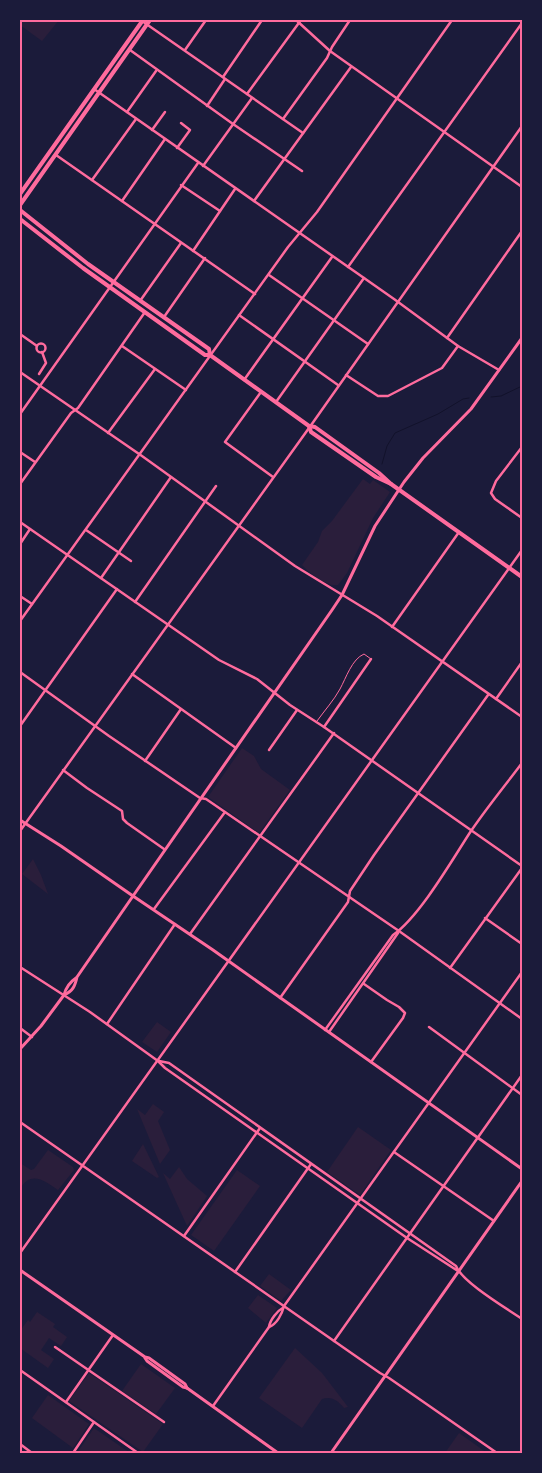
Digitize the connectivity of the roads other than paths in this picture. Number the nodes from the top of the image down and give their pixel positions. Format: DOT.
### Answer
graph roads {
  1 [pos="143,20"];
  2 [pos="206,20"];
  3 [pos="262,20"];
  4 [pos="350,20"];
  5 [pos="452,20"];
  6 [pos="299,21"];
  7 [pos="149,22"];
  8 [pos="522,23"];
  9 [pos="130,50"];
  10 [pos="185,50"];
  11 [pos="330,51"];
  12 [pos="351,66"];
  13 [pos="156,70"];
  14 [pos="224,78"];
  15 [pos="94,89"];
  16 [pos="100,93"];
  17 [pos="247,94"];
  18 [pos="252,98"];
  19 [pos="397,98"];
  20 [pos="207,106"];
  21 [pos="127,112"];
  22 [pos="165,112"];
  23 [pos="136,119"];
  24 [pos="283,119"];
  25 [pos="181,122"];
  26 [pos="233,124"];
  27 [pos="522,126"];
  28 [pos="152,130"];
  29 [pos="444,132"];
  30 [pos="303,133"];
  31 [pos="165,139"];
  32 [pos="177,148"];
  33 [pos="56,155"];
  34 [pos="284,159"];
  35 [pos="198,163"];
  36 [pos="203,166"];
  37 [pos="493,166"];
  38 [pos="302,171"];
  39 [pos="92,180"];
  40 [pos="182,185"];
  41 [pos="522,187"];
  42 [pos="235,188"];
  43 [pos="20,194"];
  44 [pos="122,201"];
  45 [pos="254,202"];
  46 [pos="20,205"];
  47 [pos="20,210"];
  48 [pos="220,211"];
  49 [pos="20,219"];
  50 [pos="155,224"];
  51 [pos="522,231"];
  52 [pos="299,234"];
  53 [pos="181,242"];
  54 [pos="193,251"];
  55 [pos="332,256"];
  56 [pos="205,258"];
  57 [pos="348,267"];
  58 [pos="269,275"];
  59 [pos="364,278"];
  60 [pos="114,282"];
  61 [pos="110,288"];
  62 [pos="255,294"];
  63 [pos="302,298"];
  64 [pos="140,301"];
  65 [pos="397,302"];
  66 [pos="145,312"];
  67 [pos="240,315"];
  68 [pos="164,318"];
  69 [pos="334,321"];
  70 [pos="20,334"];
  71 [pos="273,338"];
  72 [pos="447,338"];
  73 [pos="522,338"];
  74 [pos="368,344"];
  75 [pos="37,346"];
  76 [pos="122,346"];
  77 [pos="458,346"];
  78 [pos="42,352"];
  79 [pos="210,355"];
  80 [pos="306,361"];
  81 [pos="155,369"];
  82 [pos="499,370"];
  83 [pos="20,372"];
  84 [pos="39,374"];
  85 [pos="346,375"];
  86 [pos="244,380"];
  87 [pos="339,385"];
  88 [pos="40,386"];
  89 [pos="186,390"];
  90 [pos="261,392"];
  91 [pos="276,402"];
  92 [pos="75,410"];
  93 [pos="20,414"];
  94 [pos="309,426"];
  95 [pos="108,433"];
  96 [pos="522,447"];
  97 [pos="20,452"];
  98 [pos="140,454"];
  99 [pos="35,462"];
  100 [pos="171,477"];
  101 [pos="273,477"];
  102 [pos="20,484"];
  103 [pos="216,486"];
  104 [pos="205,501"];
  105 [pos="522,518"];
  106 [pos="20,522"];
  107 [pos="238,525"];
  108 [pos="30,529"];
  109 [pos="86,530"];
  110 [pos="459,532"];
  111 [pos="20,544"];
  112 [pos="522,550"];
  113 [pos="118,552"];
  114 [pos="68,555"];
  115 [pos="131,561"];
  116 [pos="509,568"];
  117 [pos="522,576"];
  118 [pos="101,578"];
  119 [pos="117,589"];
  120 [pos="342,595"];
  121 [pos="20,596"];
  122 [pos="135,602"];
  123 [pos="32,604"];
  124 [pos="20,621"];
  125 [pos="167,625"];
  126 [pos="392,627"];
  127 [pos="371,659"];
  128 [pos="442,662"];
  129 [pos="522,662"];
  130 [pos="20,672"];
  131 [pos="132,674"];
  132 [pos="46,690"];
  133 [pos="275,693"];
  134 [pos="489,694"];
  135 [pos="496,699"];
  136 [pos="181,708"];
  137 [pos="297,710"];
  138 [pos="20,716"];
  139 [pos="522,717"];
  140 [pos="25,720"];
  141 [pos="317,722"];
  142 [pos="20,726"];
  143 [pos="95,726"];
  144 [pos="324,726"];
  145 [pos="334,733"];
  146 [pos="236,748"];
  147 [pos="269,750"];
  148 [pos="145,761"];
  149 [pos="372,761"];
  150 [pos="522,763"];
  151 [pos="63,770"];
  152 [pos="418,794"];
  153 [pos="200,798"];
  154 [pos="225,812"];
  155 [pos="20,820"];
  156 [pos="25,823"];
  157 [pos="471,830"];
  158 [pos="20,831"];
  159 [pos="260,836"];
  160 [pos="164,849"];
  161 [pos="298,863"];
  162 [pos="522,867"];
  163 [pos="133,896"];
  164 [pos="349,897"];
  165 [pos="154,909"];
  166 [pos="486,918"];
  167 [pos="176,924"];
  168 [pos="399,931"];
  169 [pos="190,934"];
  170 [pos="522,944"];
  171 [pos="228,960"];
  172 [pos="20,967"];
  173 [pos="450,968"];
  174 [pos="522,972"];
  175 [pos="360,981"];
  176 [pos="364,984"];
  177 [pos="64,995"];
  178 [pos="280,998"];
  179 [pos="498,1003"];
  180 [pos="522,1019"];
  181 [pos="107,1024"];
  182 [pos="429,1027"];
  183 [pos="20,1028"];
  184 [pos="325,1030"];
  185 [pos="329,1032"];
  186 [pos="32,1036"];
  187 [pos="20,1049"];
  188 [pos="464,1052"];
  189 [pos="158,1061"];
  190 [pos="371,1062"];
  191 [pos="186,1075"];
  192 [pos="522,1075"];
  193 [pos="184,1081"];
  194 [pos="513,1088"];
  195 [pos="212,1094"];
  196 [pos="522,1095"];
  197 [pos="208,1098"];
  198 [pos="428,1103"];
  199 [pos="20,1122"];
  200 [pos="260,1128"];
  201 [pos="257,1132"];
  202 [pos="478,1138"];
  203 [pos="394,1152"];
  204 [pos="311,1164"];
  205 [pos="83,1165"];
  206 [pos="308,1168"];
  207 [pos="522,1169"];
  208 [pos="522,1181"];
  209 [pos="443,1186"];
  210 [pos="361,1199"];
  211 [pos="358,1203"];
  212 [pos="494,1221"];
  213 [pos="410,1233"];
  214 [pos="184,1236"];
  215 [pos="407,1238"];
  216 [pos="20,1253"];
  217 [pos="20,1270"];
  218 [pos="458,1271"];
  219 [pos="235,1272"];
  220 [pos="284,1306"];
  221 [pos="522,1318"];
  222 [pos="113,1335"];
  223 [pos="334,1341"];
  224 [pos="55,1347"];
  225 [pos="20,1370"];
  226 [pos="88,1370"];
  227 [pos="385,1376"];
  228 [pos="66,1402"];
  229 [pos="213,1406"];
  230 [pos="94,1422"];
  231 [pos="164,1422"];
  232 [pos="20,1444"];
  233 [pos="32,1453"];
  234 [pos="73,1453"];
  235 [pos="138,1453"];
  236 [pos="278,1453"];
  237 [pos="331,1453"];
  238 [pos="498,1453"];
  1 -- 7 [label="street"];
  1 -- 15 [label="main road"];
  2 -- 10 [label="street"];
  3 -- 14 [label="street"];
  4 -- 11 [label="street"];
  5 -- 19 [label="street"];
  6 -- 11 [label="street"];
  6 -- 17 [label="street"];
  7 -- 9 [label="main road"];
  7 -- 10 [label="street"];
  8 -- 29 [label="street"];
  9 -- 13 [label="street"];
  9 -- 16 [label="main road"];
  10 -- 14 [label="street"];
  11 -- 12 [label="street"];
  11 -- 24 [label="street"];
  12 -- 19 [label="street"];
  12 -- 30 [label="street"];
  13 -- 20 [label="street"];
  13 -- 21 [label="street"];
  14 -- 17 [label="street"];
  14 -- 20 [label="street"];
  15 -- 16 [label="street"];
  15 -- 43 [label="main road"];
  16 -- 21 [label="street"];
  16 -- 33 [label="main road"];
  17 -- 18 [label="street"];
  18 -- 24 [label="street"];
  18 -- 26 [label="street"];
  19 -- 29 [label="street"];
  19 -- 52 [label="street"];
  20 -- 26 [label="street"];
  21 -- 23 [label="street"];
  22 -- 28 [label="street"];
  23 -- 28 [label="street"];
  23 -- 39 [label="street"];
  24 -- 30 [label="street"];
  25 -- 32 [label="street"];
  26 -- 34 [label="street"];
  26 -- 36 [label="street"];
  27 -- 37 [label="street"];
  28 -- 31 [label="street"];
  29 -- 37 [label="street"];
  29 -- 57 [label="street"];
  30 -- 34 [label="street"];
  31 -- 32 [label="street"];
  31 -- 44 [label="street"];
  32 -- 35 [label="street"];
  33 -- 39 [label="street"];
  33 -- 46 [label="main road"];
  34 -- 38 [label="street"];
  34 -- 45 [label="street"];
  35 -- 36 [label="street"];
  35 -- 40 [label="street"];
  36 -- 42 [label="street"];
  37 -- 41 [label="street"];
  37 -- 65 [label="street"];
  39 -- 44 [label="street"];
  40 -- 48 [label="street"];
  40 -- 50 [label="street"];
  42 -- 45 [label="street"];
  42 -- 48 [label="street"];
  44 -- 50 [label="street"];
  45 -- 52 [label="street"];
  47 -- 60 [label="main road"];
  48 -- 54 [label="street"];
  49 -- 61 [label="main road"];
  50 -- 53 [label="street"];
  50 -- 60 [label="street"];
  51 -- 72 [label="street"];
  52 -- 55 [label="street"];
  52 -- 58 [label="street"];
  53 -- 54 [label="street"];
  53 -- 64 [label="street"];
  54 -- 56 [label="street"];
  55 -- 57 [label="street"];
  55 -- 63 [label="street"];
  56 -- 62 [label="street"];
  56 -- 68 [label="street"];
  57 -- 59 [label="street"];
  58 -- 62 [label="street"];
  58 -- 63 [label="street"];
  59 -- 65 [label="street"];
  59 -- 69 [label="street"];
  60 -- 61 [label="street"];
  60 -- 64 [label="main road"];
  61 -- 66 [label="main road"];
  61 -- 88 [label="street"];
  62 -- 67 [label="street"];
  63 -- 69 [label="street"];
  63 -- 71 [label="street"];
  64 -- 68 [label="main road"];
  65 -- 72 [label="street"];
  65 -- 74 [label="street"];
  66 -- 76 [label="street"];
  66 -- 79 [label="main road"];
  67 -- 71 [label="street"];
  67 -- 79 [label="street"];
  68 -- 79 [label="main road"];
  69 -- 74 [label="street"];
  69 -- 80 [label="street"];
  70 -- 75 [label="street"];
  71 -- 80 [label="street"];
  71 -- 86 [label="street"];
  72 -- 77 [label="street"];
  73 -- 82 [label="street"];
  74 -- 85 [label="street"];
  75 -- 78 [label="street"];
  75 -- 78 [label="street"];
  76 -- 81 [label="street"];
  76 -- 92 [label="street"];
  77 -- 82 [label="street"];
  77 -- 85 [label="street"];
  78 -- 84 [label="street"];
  79 -- 86 [label="main road"];
  79 -- 89 [label="street"];
  80 -- 87 [label="street"];
  80 -- 91 [label="street"];
  81 -- 89 [label="street"];
  81 -- 95 [label="street"];
  82 -- 120 [label="street"];
  83 -- 88 [label="street"];
  85 -- 87 [label="street"];
  86 -- 90 [label="main road"];
  87 -- 94 [label="street"];
  88 -- 92 [label="street"];
  88 -- 93 [label="street"];
  89 -- 98 [label="street"];
  90 -- 91 [label="main road"];
  90 -- 101 [label="street"];
  91 -- 94 [label="main road"];
  92 -- 95 [label="street"];
  92 -- 99 [label="street"];
  94 -- 101 [label="street"];
  94 -- 110 [label="main road"];
  95 -- 98 [label="street"];
  96 -- 105 [label="street"];
  97 -- 99 [label="street"];
  98 -- 100 [label="street"];
  98 -- 109 [label="street"];
  99 -- 102 [label="street"];
  100 -- 104 [label="street"];
  100 -- 113 [label="street"];
  101 -- 107 [label="street"];
  103 -- 104 [label="street"];
  104 -- 107 [label="street"];
  104 -- 122 [label="street"];
  106 -- 108 [label="street"];
  107 -- 120 [label="street"];
  107 -- 125 [label="street"];
  108 -- 111 [label="street"];
  108 -- 114 [label="street"];
  109 -- 113 [label="street"];
  109 -- 114 [label="street"];
  110 -- 116 [label="main road"];
  110 -- 126 [label="street"];
  112 -- 116 [label="street"];
  113 -- 115 [label="street"];
  113 -- 118 [label="street"];
  114 -- 118 [label="street"];
  114 -- 123 [label="street"];
  116 -- 117 [label="main road"];
  116 -- 128 [label="street"];
  118 -- 119 [label="street"];
  119 -- 122 [label="street"];
  119 -- 132 [label="street"];
  120 -- 126 [label="street"];
  120 -- 133 [label="street"];
  121 -- 123 [label="street"];
  122 -- 125 [label="street"];
  123 -- 124 [label="street"];
  125 -- 131 [label="street"];
  125 -- 133 [label="street"];
  126 -- 128 [label="street"];
  127 -- 141 [label="lane"];
  127 -- 144 [label="street"];
  128 -- 134 [label="street"];
  128 -- 149 [label="street"];
  129 -- 135 [label="street"];
  130 -- 132 [label="street"];
  131 -- 136 [label="street"];
  131 -- 143 [label="street"];
  132 -- 140 [label="street"];
  132 -- 143 [label="street"];
  133 -- 137 [label="street"];
  133 -- 146 [label="street"];
  134 -- 135 [label="street"];
  134 -- 152 [label="street"];
  135 -- 139 [label="street"];
  136 -- 146 [label="street"];
  136 -- 148 [label="street"];
  137 -- 141 [label="street"];
  137 -- 147 [label="street"];
  138 -- 140 [label="street"];
  140 -- 142 [label="street"];
  141 -- 144 [label="street"];
  143 -- 148 [label="street"];
  143 -- 151 [label="street"];
  144 -- 145 [label="street"];
  145 -- 149 [label="street"];
  145 -- 159 [label="street"];
  146 -- 153 [label="street"];
  148 -- 153 [label="street"];
  149 -- 152 [label="street"];
  149 -- 161 [label="street"];
  150 -- 157 [label="street"];
  151 -- 156 [label="street"];
  151 -- 160 [label="street"];
  152 -- 157 [label="street"];
  152 -- 164 [label="street"];
  153 -- 154 [label="street"];
  153 -- 160 [label="street"];
  154 -- 159 [label="street"];
  154 -- 165 [label="street"];
  155 -- 156 [label="street"];
  156 -- 158 [label="street"];
  156 -- 163 [label="street"];
  157 -- 162 [label="street"];
  157 -- 168 [label="street"];
  159 -- 161 [label="street"];
  159 -- 169 [label="street"];
  160 -- 163 [label="street"];
  161 -- 164 [label="street"];
  161 -- 171 [label="street"];
  162 -- 166 [label="street"];
  163 -- 165 [label="street"];
  163 -- 177 [label="street"];
  164 -- 168 [label="street"];
  164 -- 178 [label="street"];
  165 -- 167 [label="street"];
  166 -- 170 [label="street"];
  166 -- 173 [label="street"];
  167 -- 169 [label="street"];
  167 -- 181 [label="street"];
  168 -- 173 [label="street"];
  168 -- 175 [label="street"];
  168 -- 176 [label="street"];
  169 -- 171 [label="street"];
  171 -- 178 [label="street"];
  171 -- 189 [label="street"];
  172 -- 177 [label="street"];
  173 -- 179 [label="street"];
  174 -- 179 [label="street"];
  175 -- 176 [label="street"];
  175 -- 184 [label="street"];
  176 -- 185 [label="street"];
  176 -- 190 [label="street"];
  177 -- 181 [label="street"];
  177 -- 186 [label="street"];
  178 -- 184 [label="street"];
  179 -- 180 [label="street"];
  179 -- 188 [label="street"];
  181 -- 189 [label="street"];
  182 -- 188 [label="street"];
  183 -- 186 [label="street"];
  184 -- 185 [label="street"];
  185 -- 190 [label="street"];
  186 -- 187 [label="street"];
  188 -- 194 [label="street"];
  188 -- 198 [label="street"];
  189 -- 191 [label="street"];
  189 -- 193 [label="street"];
  189 -- 205 [label="street"];
  190 -- 198 [label="street"];
  191 -- 193 [label="street"];
  191 -- 195 [label="street"];
  192 -- 194 [label="street"];
  193 -- 197 [label="street"];
  194 -- 196 [label="street"];
  194 -- 202 [label="street"];
  195 -- 197 [label="street"];
  195 -- 200 [label="street"];
  197 -- 201 [label="street"];
  198 -- 202 [label="street"];
  198 -- 203 [label="street"];
  199 -- 205 [label="street"];
  200 -- 201 [label="street"];
  200 -- 204 [label="street"];
  201 -- 206 [label="street"];
  201 -- 214 [label="street"];
  202 -- 207 [label="street"];
  202 -- 209 [label="street"];
  203 -- 209 [label="street"];
  203 -- 210 [label="street"];
  204 -- 206 [label="street"];
  204 -- 210 [label="street"];
  205 -- 214 [label="street"];
  205 -- 216 [label="street"];
  206 -- 211 [label="street"];
  206 -- 219 [label="street"];
  208 -- 212 [label="street"];
  209 -- 212 [label="street"];
  209 -- 213 [label="street"];
  210 -- 211 [label="street"];
  210 -- 213 [label="street"];
  211 -- 215 [label="street"];
  211 -- 220 [label="street"];
  212 -- 218 [label="street"];
  213 -- 215 [label="street"];
  213 -- 218 [label="street"];
  214 -- 219 [label="street"];
  215 -- 218 [label="street"];
  215 -- 223 [label="street"];
  217 -- 222 [label="street"];
  218 -- 221 [label="street"];
  218 -- 227 [label="street"];
  219 -- 220 [label="street"];
  220 -- 223 [label="street"];
  220 -- 229 [label="street"];
  222 -- 226 [label="street"];
  222 -- 229 [label="street"];
  223 -- 227 [label="street"];
  224 -- 226 [label="street"];
  225 -- 228 [label="street"];
  226 -- 228 [label="street"];
  226 -- 231 [label="street"];
  227 -- 237 [label="street"];
  227 -- 238 [label="street"];
  228 -- 230 [label="street"];
  229 -- 236 [label="street"];
  230 -- 234 [label="street"];
  230 -- 235 [label="street"];
  232 -- 233 [label="street"];
}
